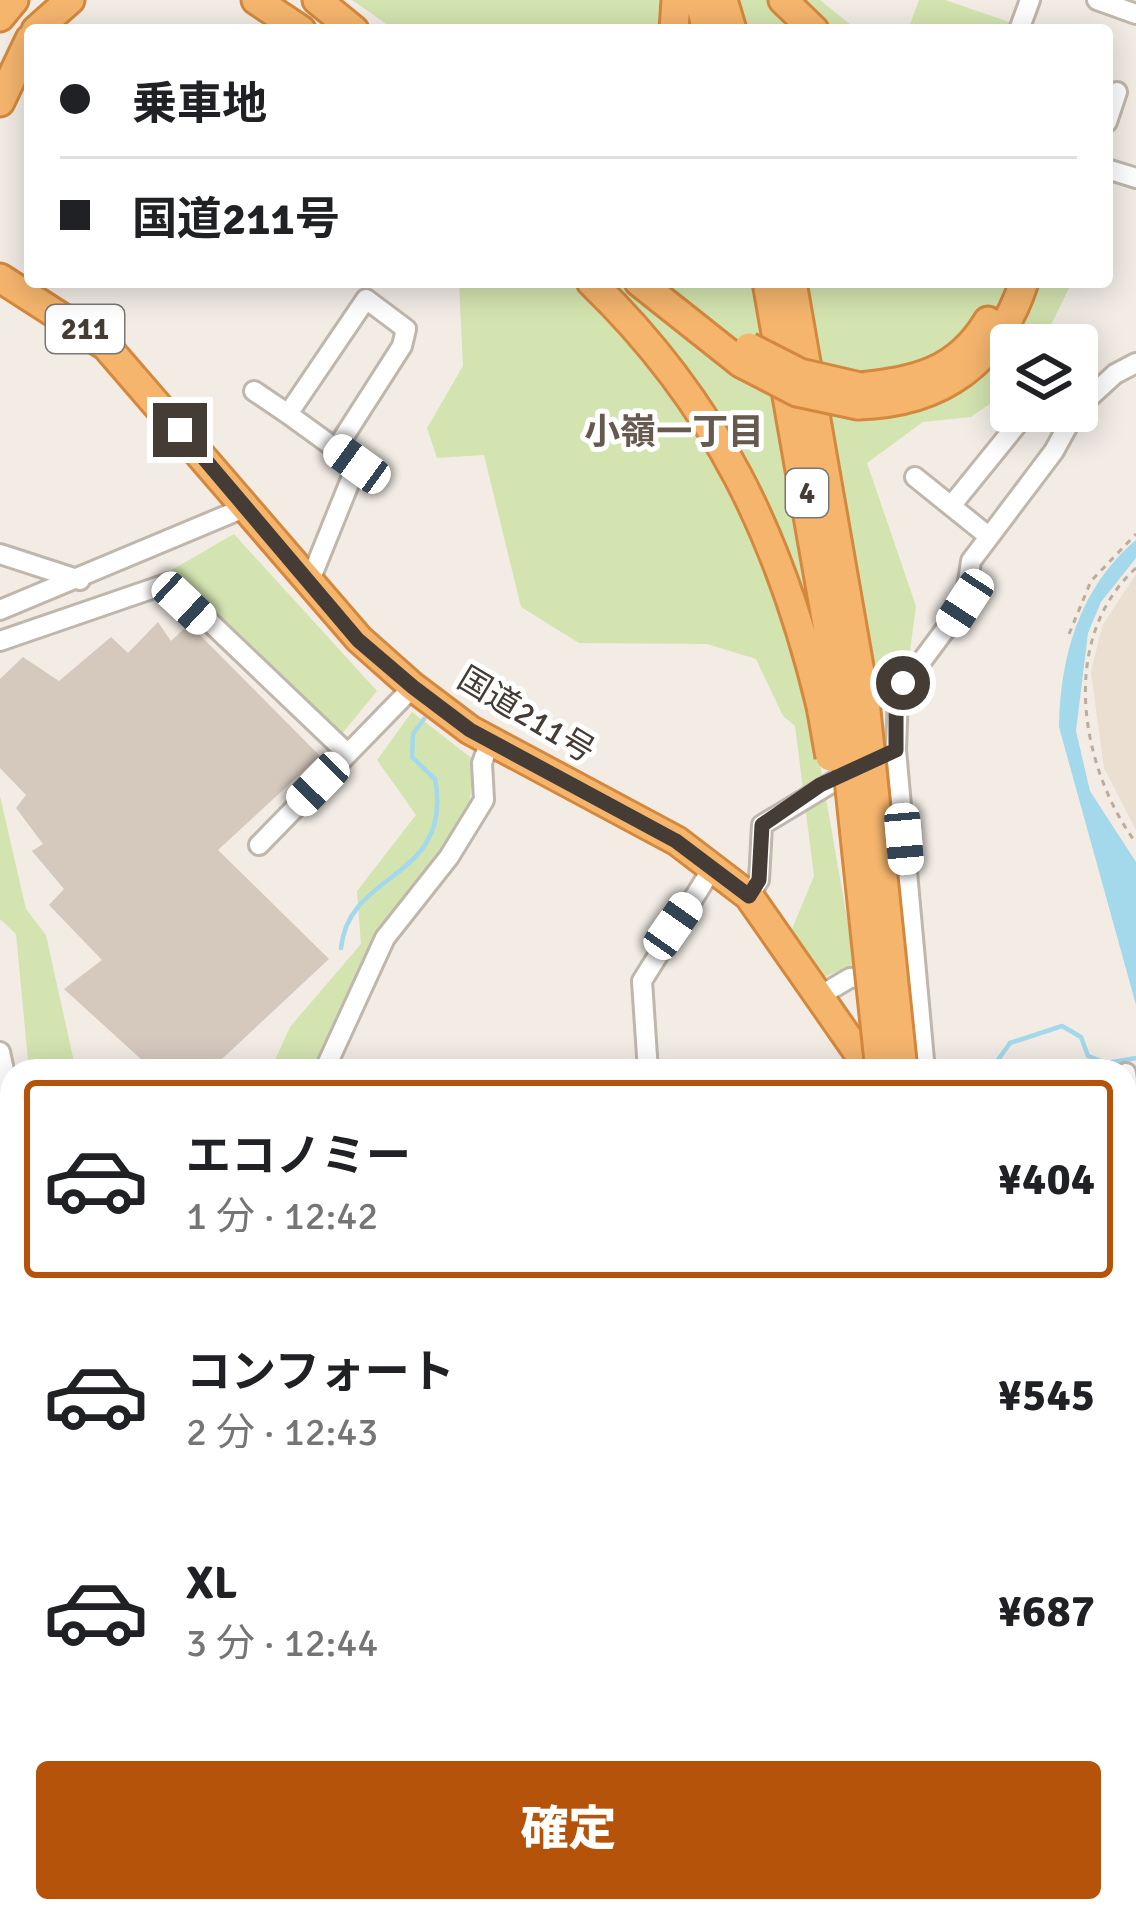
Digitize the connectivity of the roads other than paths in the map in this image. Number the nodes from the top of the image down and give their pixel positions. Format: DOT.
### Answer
graph roads {
  1 [pos="14,0"];
  2 [pos="70,0"];
  3 [pos="256,0"];
  4 [pos="276,0"];
  5 [pos="317,0"];
  6 [pos="783,0"];
  7 [pos="1096,0"];
  8 [pos="1136,14"];
  9 [pos="0,17"];
  10 [pos="43,24"];
  11 [pos="295,24"];
  12 [pos="299,24"];
  13 [pos="347,24"];
  14 [pos="808,24"];
  15 [pos="24,52"];
  16 [pos="0,102"];
  17 [pos="0,256"];
  18 [pos="0,278"];
  19 [pos="24,278"];
  20 [pos="38,288"];
  21 [pos="597,288"];
  22 [pos="648,288"];
  23 [pos="674,288"];
  24 [pos="768,288"];
  25 [pos="793,288"];
  26 [pos="809,288"];
  27 [pos="1003,288"];
  28 [pos="1022,288"];
  29 [pos="0,292"];
  30 [pos="106,346"];
  31 [pos="745,355"];
  32 [pos="1136,363"];
  33 [pos="1098,390"];
  34 [pos="254,391"];
  35 [pos="859,396"];
  36 [pos="154,400"];
  37 [pos="288,414"];
  38 [pos="1011,432"];
  39 [pos="1065,432"];
  40 [pos="336,449"];
  41 [pos="915,477"];
  42 [pos="951,506"];
  43 [pos="244,508"];
  44 [pos="987,535"];
  45 [pos="0,554"];
  46 [pos="80,580"];
  47 [pos="309,583"];
  48 [pos="0,610"];
  49 [pos="0,641"];
  50 [pos="413,687"];
  51 [pos="842,704"];
  52 [pos="490,741"];
  53 [pos="896,750"];
  54 [pos="348,754"];
  55 [pos="259,845"];
  56 [pos="713,867"];
  57 [pos="749,896"];
  58 [pos="918,972"];
  59 [pos="821,995"];
  60 [pos="330,1059"];
  61 [pos="646,1059"];
  62 [pos="867,1059"];
  63 [pos="875,1059"];
  64 [pos="901,1059"];
  65 [pos="924,1059"];
  1 -- 9 [label="highway"];
  2 -- 10 [label="highway"];
  3 -- 11 [label="highway"];
  4 -- 12 [label="highway"];
  5 -- 13 [label="highway"];
  6 -- 14 [label="highway"];
  7 -- 8 [label="street"];
  15 -- 16 [label="highway"];
  17 -- 19 [label="highway"];
  18 -- 30 [label="highway, 国道211号 / 211"];
  20 -- 30 [label="highway"];
  21 -- 51 [label="highway"];
  22 -- 31 [label="highway"];
  23 -- 31 [label="highway"];
  24 -- 51 [label="highway, 4"];
  25 -- 51 [label="highway, 4"];
  26 -- 51 [label="highway"];
  27 -- 35 [label="highway"];
  28 -- 35 [label="highway"];
  29 -- 36 [label="highway, 国道211号 / 211"];
  30 -- 36 [label="highway, 国道211号 / 211"];
  31 -- 35 [label="highway, bridge"];
  32 -- 33 [label="street"];
  34 -- 37 [label="street"];
  36 -- 43 [label="highway, 国道211号 / 211"];
  37 -- 40 [label="street"];
  37 -- 40 [label="street"];
  38 -- 42 [label="street"];
  39 -- 44 [label="street"];
  40 -- 47 [label="street"];
  41 -- 42 [label="street"];
  42 -- 44 [label="street"];
  43 -- 46 [label="street"];
  43 -- 47 [label="highway, 国道211号 / 211"];
  44 -- 53 [label="street"];
  45 -- 46 [label="street"];
  46 -- 48 [label="street"];
  47 -- 50 [label="highway, 国道211号 / 211"];
  49 -- 54 [label="street"];
  50 -- 52 [label="highway, 国道211号 / 211"];
  50 -- 54 [label="street"];
  51 -- 63 [label="highway, 4, bridge"];
  51 -- 64 [label="highway, 4, bridge"];
  52 -- 56 [label="highway, 国道211号 / 211"];
  52 -- 60 [label="street"];
  53 -- 57 [label="street"];
  53 -- 58 [label="street"];
  54 -- 55 [label="street"];
  56 -- 57 [label="highway, 国道211号 / 211"];
  56 -- 61 [label="street"];
  57 -- 59 [label="highway, 国道211号 / 211"];
  58 -- 59 [label="street"];
  58 -- 65 [label="street"];
  59 -- 62 [label="highway, 国道211号 / 211"];
}
